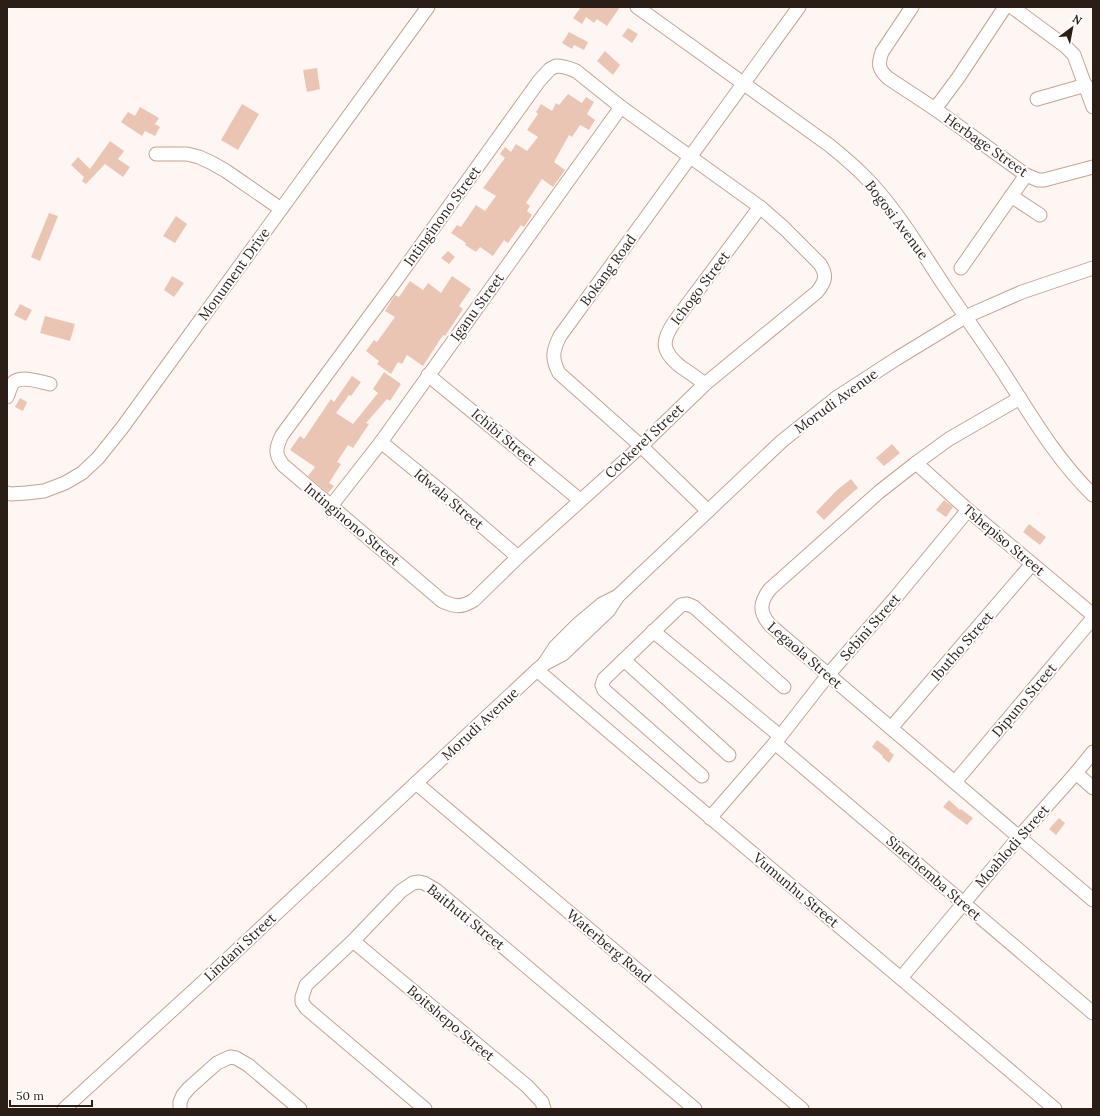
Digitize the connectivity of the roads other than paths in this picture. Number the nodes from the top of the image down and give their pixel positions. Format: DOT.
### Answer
graph roads {
  1 [pos="428,7"];
  2 [pos="637,7"];
  3 [pos="799,7"];
  4 [pos="912,7"];
  5 [pos="1005,7"];
  6 [pos="1012,7"];
  7 [pos="743,84"];
  8 [pos="1086,85"];
  9 [pos="1037,99"];
  10 [pos="621,107"];
  11 [pos="1093,107"];
  12 [pos="935,110"];
  13 [pos="156,154"];
  14 [pos="690,157"];
  15 [pos="1093,167"];
  16 [pos="1026,175"];
  17 [pos="1011,196"];
  18 [pos="760,207"];
  19 [pos="281,209"];
  20 [pos="1040,215"];
  21 [pos="961,268"];
  22 [pos="1093,268"];
  23 [pos="825,276"];
  24 [pos="965,317"];
  25 [pos="428,375"];
  26 [pos="50,384"];
  27 [pos="704,384"];
  28 [pos="7,397"];
  29 [pos="1020,398"];
  30 [pos="381,442"];
  31 [pos="641,446"];
  32 [pos="916,463"];
  33 [pos="7,493"];
  34 [pos="1093,495"];
  35 [pos="580,500"];
  36 [pos="331,506"];
  37 [pos="968,510"];
  38 [pos="708,511"];
  39 [pos="518,557"];
  40 [pos="1032,564"];
  41 [pos="461,606"];
  42 [pos="1093,617"];
  43 [pos="653,631"];
  44 [pos="624,660"];
  45 [pos="541,667"];
  46 [pos="828,675"];
  47 [pos="784,687"];
  48 [pos="891,728"];
  49 [pos="777,740"];
  50 [pos="1093,752"];
  51 [pos="729,755"];
  52 [pos="1076,773"];
  53 [pos="702,776"];
  54 [pos="955,782"];
  55 [pos="416,783"];
  56 [pos="1093,788"];
  57 [pos="710,818"];
  58 [pos="1019,837"];
  59 [pos="1093,900"];
  60 [pos="963,904"];
  61 [pos="353,941"];
  62 [pos="901,978"];
  63 [pos="1093,1013"];
  64 [pos="64,1109"];
  65 [pos="180,1109"];
  66 [pos="300,1109"];
  67 [pos="425,1109"];
  68 [pos="544,1109"];
  69 [pos="695,1109"];
  70 [pos="802,1109"];
  71 [pos="1055,1109"];
  1 -- 19 [label="street, Monument Drive"];
  2 -- 7 [label="street, Bogosi Avenue"];
  3 -- 7 [label="street, Bokang Road"];
  4 -- 12 [label="street, Herbage Street"];
  5 -- 12 [label="street"];
  6 -- 8 [label="street"];
  7 -- 14 [label="street, Bokang Road"];
  7 -- 24 [label="street, Bogosi Avenue"];
  8 -- 9 [label="street"];
  8 -- 11 [label="street"];
  10 -- 14 [label="street, Intinginono Street"];
  10 -- 25 [label="street, Iganu Street"];
  10 -- 36 [label="street, Intinginono Street"];
  12 -- 16 [label="street, Herbage Street"];
  13 -- 19 [label="street"];
  14 -- 18 [label="street, Intinginono Street"];
  14 -- 31 [label="street, Bokang Road"];
  15 -- 16 [label="street, Herbage Street"];
  16 -- 17 [label="street"];
  17 -- 20 [label="street"];
  17 -- 21 [label="street"];
  18 -- 23 [label="street, Intinginono Street"];
  18 -- 27 [label="street, Ichogo Street"];
  19 -- 33 [label="street, Monument Drive"];
  22 -- 24 [label="street, Morudi Avenue"];
  23 -- 27 [label="street, Cockerel Street"];
  24 -- 29 [label="street, Bogosi Avenue"];
  24 -- 38 [label="street, Morudi Avenue"];
  25 -- 30 [label="street, Iganu Street"];
  25 -- 35 [label="street, Ichibi Street"];
  26 -- 28 [label="street"];
  27 -- 31 [label="street, Cockerel Street"];
  29 -- 32 [label="street, Legaola Street"];
  29 -- 34 [label="street, Bogosi Avenue"];
  30 -- 36 [label="street, Iganu Street"];
  30 -- 39 [label="street, Idwala Street"];
  31 -- 35 [label="street, Cockerel Street"];
  31 -- 38 [label="street, Bokang Road"];
  32 -- 37 [label="street, Tshepiso Street"];
  32 -- 46 [label="street, Legaola Street"];
  35 -- 39 [label="street, Cockerel Street"];
  36 -- 41 [label="street, Intinginono Street"];
  37 -- 40 [label="street, Tshepiso Street"];
  37 -- 46 [label="street, Sebini Street"];
  38 -- 45 [label="street, Morudi Avenue"];
  39 -- 41 [label="street, Cockerel Street"];
  40 -- 42 [label="street, Tshepiso Street"];
  40 -- 48 [label="street, Ibutho Street"];
  42 -- 54 [label="street, Dipuno Street"];
  43 -- 44 [label="street"];
  43 -- 47 [label="street"];
  43 -- 49 [label="street, Sinethemba Street"];
  44 -- 51 [label="street"];
  44 -- 53 [label="street"];
  45 -- 55 [label="street, Morudi Avenue"];
  45 -- 57 [label="street, Vumunhu Street"];
  46 -- 48 [label="street, Legaola Street"];
  46 -- 49 [label="street, Sebini Street"];
  48 -- 54 [label="street, Legaola Street"];
  49 -- 57 [label="street, Sebini Street"];
  49 -- 60 [label="street, Sinethemba Street"];
  50 -- 52 [label="street, Moahlodi Street"];
  52 -- 56 [label="street"];
  52 -- 58 [label="street, Moahlodi Street"];
  54 -- 58 [label="street, Legaola Street"];
  55 -- 64 [label="street, Lindani Street"];
  55 -- 70 [label="street, Waterberg Road"];
  57 -- 62 [label="street, Vumunhu Street"];
  58 -- 59 [label="street, Legaola Street"];
  58 -- 60 [label="street, Moahlodi Street"];
  60 -- 62 [label="street, Moahlodi Street"];
  60 -- 63 [label="street, Sinethemba Street"];
  61 -- 67 [label="street, Baithuti Street"];
  61 -- 68 [label="street, Boitshepo Street"];
  61 -- 69 [label="street, Baithuti Street"];
  62 -- 71 [label="street, Vumunhu Street"];
  65 -- 66 [label="street"];
}
